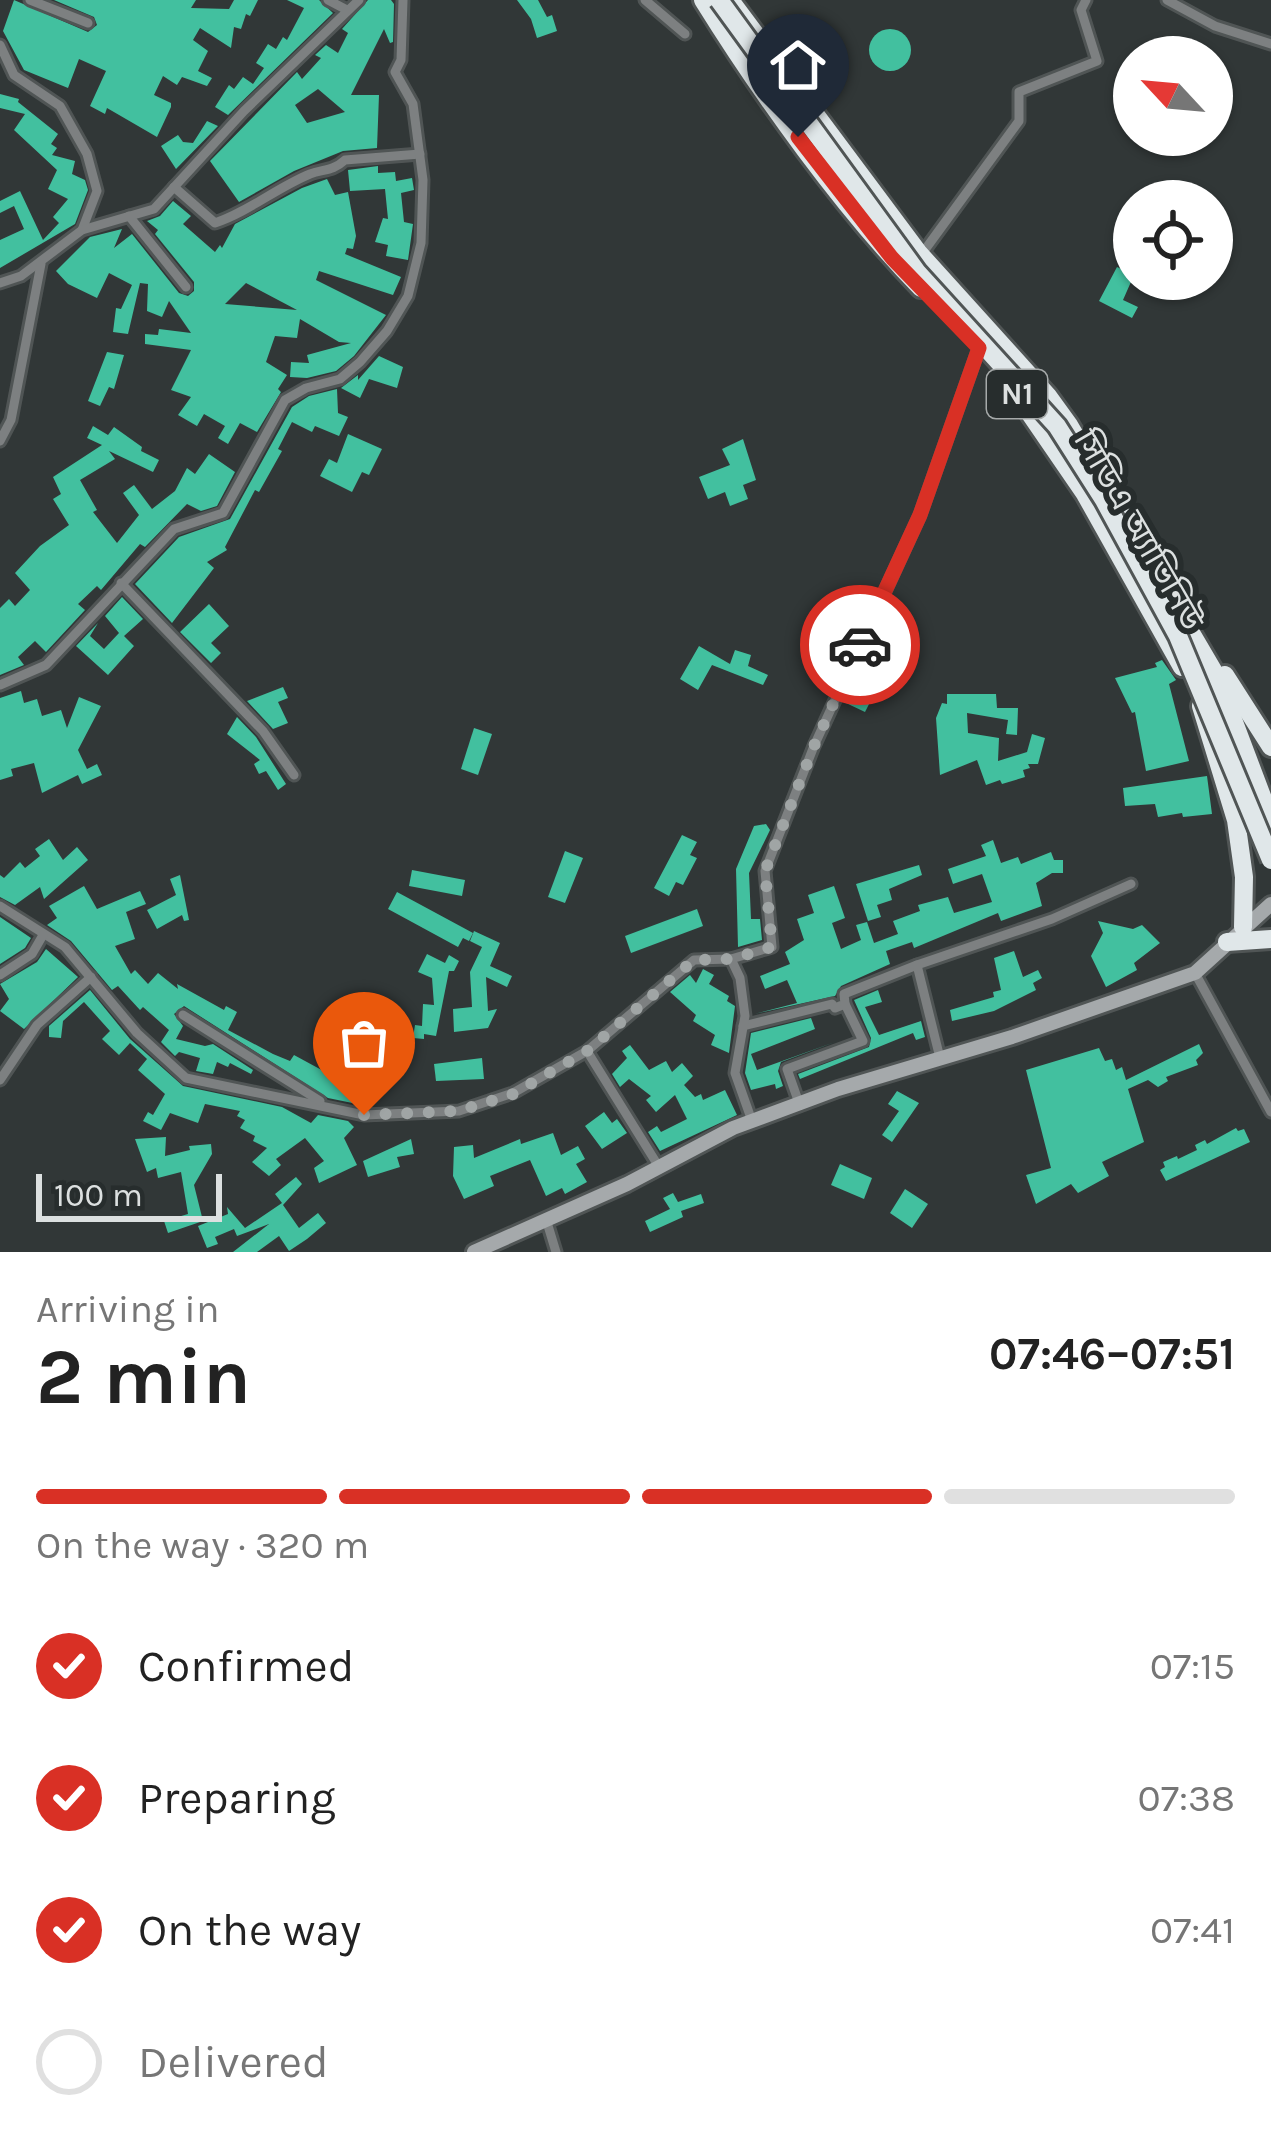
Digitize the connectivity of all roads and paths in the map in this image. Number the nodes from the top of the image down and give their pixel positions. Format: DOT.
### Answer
graph roads {
  1 [pos="30,0"];
  2 [pos="328,0"];
  3 [pos="359,0"];
  4 [pos="403,0"];
  5 [pos="645,0"];
  6 [pos="703,0"];
  7 [pos="718,0"];
  8 [pos="730,0"];
  9 [pos="741,0"];
  10 [pos="1086,0"];
  11 [pos="1167,0"];
  12 [pos="347,10"];
  13 [pos="88,23"];
  14 [pos="685,34"];
  15 [pos="1271,44"];
  16 [pos="0,45"];
  17 [pos="419,154"];
  18 [pos="174,187"];
  19 [pos="129,216"];
  20 [pos="82,230"];
  21 [pos="924,251"];
  22 [pos="40,264"];
  23 [pos="0,283"];
  24 [pos="186,287"];
  25 [pos="979,348"];
  26 [pos="0,440"];
  27 [pos="121,584"];
  28 [pos="0,685"];
  29 [pos="1201,706"];
  30 [pos="1271,747"];
  31 [pos="294,776"];
  32 [pos="1271,824"];
  33 [pos="1271,860"];
  34 [pos="1131,884"];
  35 [pos="1271,904"];
  36 [pos="0,906"];
  37 [pos="44,934"];
  38 [pos="1256,936"];
  39 [pos="1227,942"];
  40 [pos="731,959"];
  41 [pos="916,965"];
  42 [pos="1195,973"];
  43 [pos="0,975"];
  44 [pos="92,977"];
  45 [pos="845,1004"];
  46 [pos="183,1015"];
  47 [pos="743,1026"];
  48 [pos="587,1051"];
  49 [pos="940,1058"];
  50 [pos="0,1080"];
  51 [pos="799,1103"];
  52 [pos="330,1106"];
  53 [pos="1271,1112"];
  54 [pos="752,1121"];
  55 [pos="659,1167"];
  56 [pos="546,1220"];
  57 [pos="474,1252"];
  58 [pos="556,1252"];
  1 -- 13 [label="street"];
  2 -- 12 [label="street"];
  3 -- 12 [label="street"];
  4 -- 17 [label="street"];
  5 -- 14 [label="street"];
  6 -- 25 [label="highway, সিডিএ অ্যাভিনিউ / N1"];
  7 -- 33 [label="highway, bridge"];
  8 -- 32 [label="highway, bridge"];
  9 -- 21 [label="highway, সিডিএ অ্যাভিনিউ / N1"];
  10 -- 21 [label="street"];
  11 -- 15 [label="street"];
  12 -- 18 [label="street"];
  16 -- 20 [label="street"];
  17 -- 18 [label="street"];
  17 -- 27 [label="street"];
  18 -- 19 [label="street"];
  19 -- 20 [label="street"];
  19 -- 24 [label="street"];
  20 -- 22 [label="street"];
  21 -- 30 [label="highway, সিডিএ অ্যাভিনিউ / N1"];
  22 -- 23 [label="street"];
  22 -- 26 [label="street"];
  25 -- 29 [label="highway, সিডিএ অ্যাভিনিউ / N1"];
  25 -- 40 [label="street"];
  27 -- 28 [label="street"];
  27 -- 31 [label="street"];
  29 -- 32 [label="highway, সিডিএ অ্যাভিনিউ / N1"];
  29 -- 38 [label="highway"];
  34 -- 41 [label="street"];
  35 -- 38 [label="main road"];
  36 -- 37 [label="street"];
  37 -- 43 [label="street"];
  37 -- 44 [label="street"];
  38 -- 39 [label="highway"];
  39 -- 42 [label="main road"];
  40 -- 47 [label="street"];
  40 -- 48 [label="street"];
  41 -- 45 [label="street"];
  41 -- 49 [label="street"];
  42 -- 49 [label="main road"];
  42 -- 53 [label="street"];
  44 -- 50 [label="street"];
  44 -- 52 [label="street"];
  45 -- 47 [label="street"];
  45 -- 51 [label="street"];
  46 -- 52 [label="street"];
  47 -- 54 [label="street"];
  48 -- 52 [label="street"];
  48 -- 55 [label="street"];
  49 -- 51 [label="main road"];
  51 -- 54 [label="main road"];
  54 -- 55 [label="main road"];
  55 -- 56 [label="main road"];
  56 -- 57 [label="main road"];
  56 -- 58 [label="street"];
}
